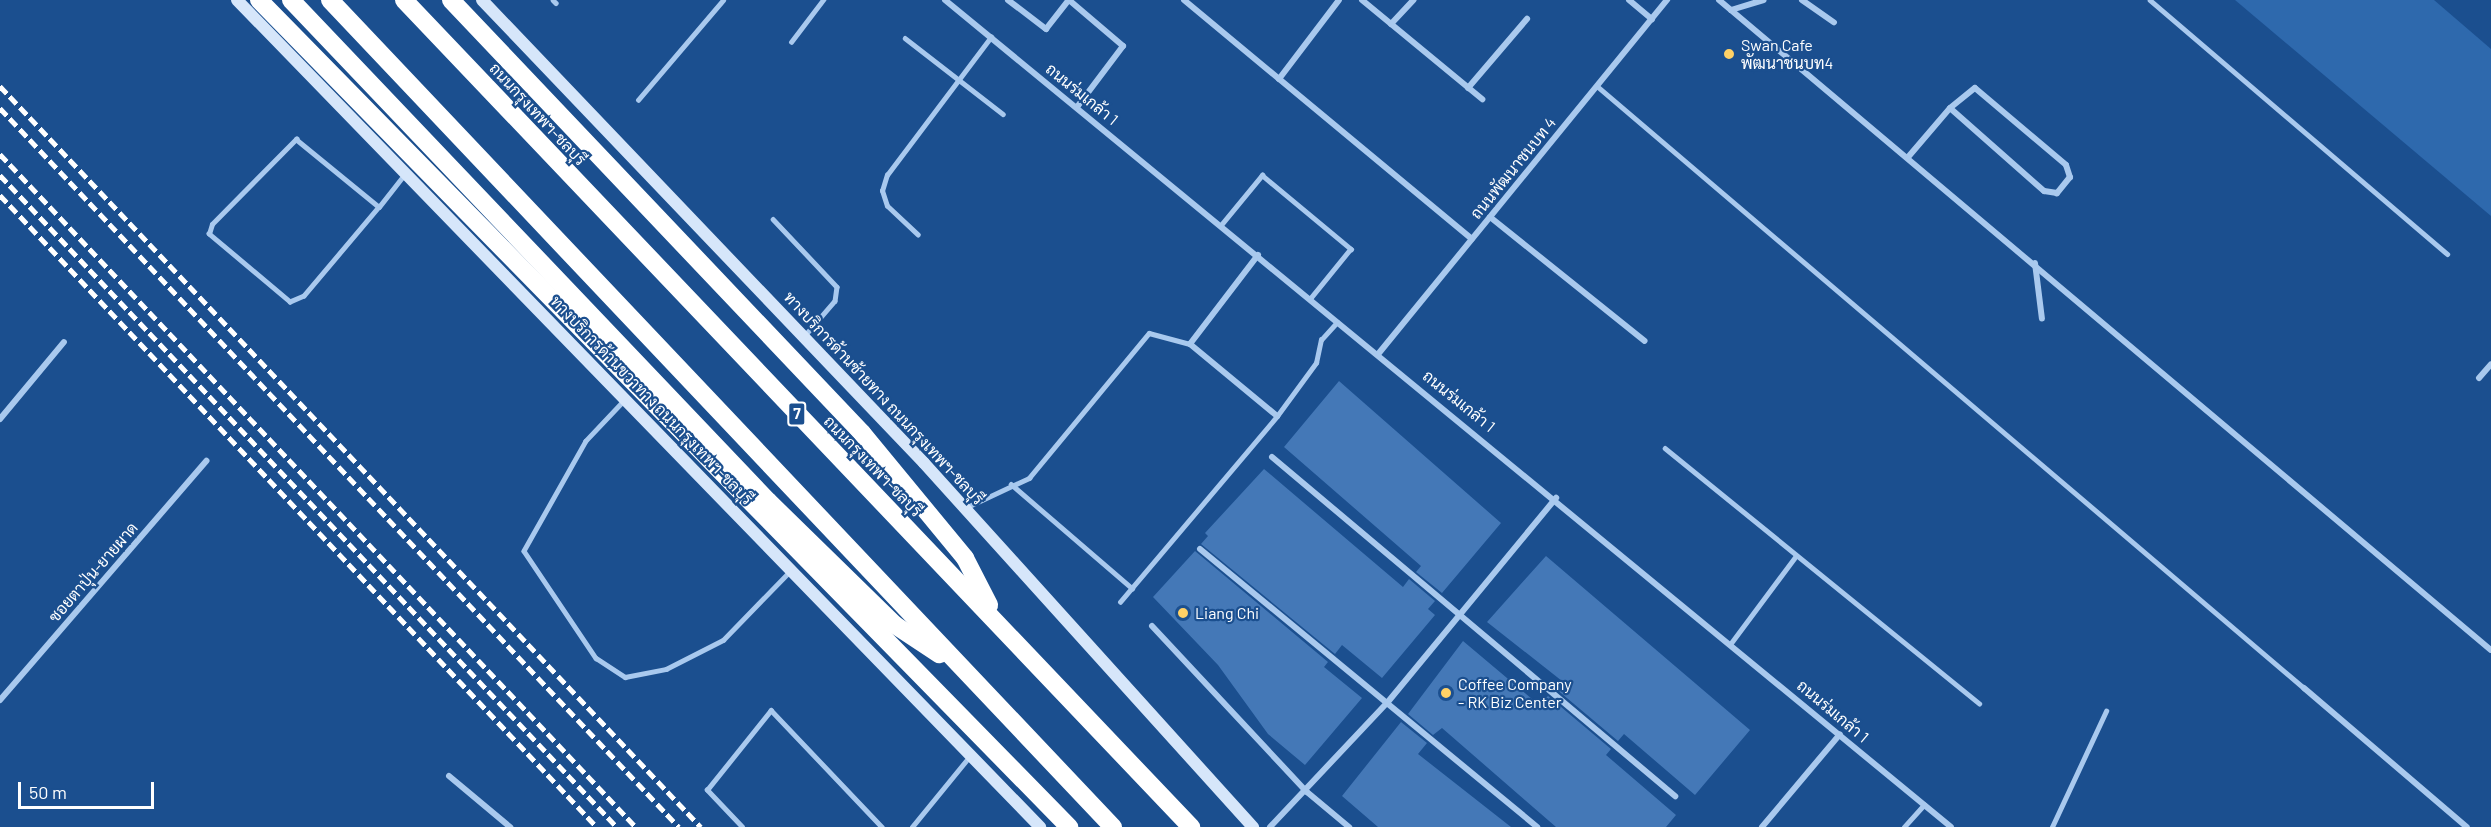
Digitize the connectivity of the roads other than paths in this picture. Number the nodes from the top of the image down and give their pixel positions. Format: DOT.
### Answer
graph roads {
  1 [pos="237,0"];
  2 [pos="259,0"];
  3 [pos="291,0"];
  4 [pos="330,0"];
  5 [pos="404,0"];
  6 [pos="451,0"];
  7 [pos="482,0"];
  8 [pos="723,0"];
  9 [pos="823,0"];
  10 [pos="945,0"];
  11 [pos="1008,0"];
  12 [pos="1069,0"];
  13 [pos="1184,0"];
  14 [pos="1339,0"];
  15 [pos="1362,0"];
  16 [pos="1413,0"];
  17 [pos="1629,0"];
  18 [pos="1667,0"];
  19 [pos="1719,0"];
  20 [pos="1762,0"];
  21 [pos="1803,0"];
  22 [pos="2150,0"];
  23 [pos="1731,10"];
  24 [pos="1527,19"];
  25 [pos="1652,19"];
  26 [pos="1834,22"];
  27 [pos="1391,24"];
  28 [pos="991,37"];
  29 [pos="905,38"];
  30 [pos="791,42"];
  31 [pos="958,79"];
  32 [pos="1279,79"];
  33 [pos="1597,86"];
  34 [pos="1468,88"];
  35 [pos="1482,99"];
  36 [pos="638,100"];
  37 [pos="1077,107"];
  38 [pos="1950,108"];
  39 [pos="1003,114"];
  40 [pos="1909,156"];
  41 [pos="407,171"];
  42 [pos="379,207"];
  43 [pos="1490,217"];
  44 [pos="773,219"];
  45 [pos="1221,225"];
  46 [pos="918,235"];
  47 [pos="1472,239"];
  48 [pos="2446,254"];
  49 [pos="1258,255"];
  50 [pos="2036,263"];
  51 [pos="1312,297"];
  52 [pos="2042,319"];
  53 [pos="1339,320"];
  54 [pos="804,337"];
  55 [pos="1645,341"];
  56 [pos="64,342"];
  57 [pos="1190,344"];
  58 [pos="1379,353"];
  59 [pos="2491,364"];
  60 [pos="2480,378"];
  61 [pos="627,398"];
  62 [pos="1277,416"];
  63 [pos="0,419"];
  64 [pos="1665,448"];
  65 [pos="1272,457"];
  66 [pos="206,461"];
  67 [pos="1011,484"];
  68 [pos="1556,498"];
  69 [pos="965,508"];
  70 [pos="1200,549"];
  71 [pos="1795,557"];
  72 [pos="792,569"];
  73 [pos="1132,588"];
  74 [pos="1120,602"];
  75 [pos="1459,615"];
  76 [pos="996,620"];
  77 [pos="1152,626"];
  78 [pos="1731,643"];
  79 [pos="2491,650"];
  80 [pos="960,668"];
  81 [pos="2304,688"];
  82 [pos="0,700"];
  83 [pos="1387,703"];
  84 [pos="1979,703"];
  85 [pos="2106,711"];
  86 [pos="1840,734"];
  87 [pos="970,754"];
  88 [pos="449,776"];
  89 [pos="1307,792"];
  90 [pos="1675,796"];
  91 [pos="1924,804"];
  92 [pos="510,827"];
  93 [pos="742,827"];
  94 [pos="882,827"];
  95 [pos="912,827"];
  96 [pos="1040,827"];
  97 [pos="1068,827"];
  98 [pos="1113,827"];
  99 [pos="1191,827"];
  100 [pos="1253,827"];
  101 [pos="1270,827"];
  102 [pos="1349,827"];
  103 [pos="1537,827"];
  104 [pos="1762,827"];
  105 [pos="1904,827"];
  106 [pos="1950,827"];
  107 [pos="2052,827"];
  108 [pos="2467,827"];
  1 -- 41 [label="main road, ทางบริการด้านขวาทาง ถนนกรุงเทพฯ-ชลบุรี"];
  2 -- 97 [label="highway"];
  3 -- 80 [label="highway"];
  4 -- 80 [label="highway"];
  5 -- 76 [label="highway, ถนนกรุงเทพฯ-ชลบุรี / 7"];
  6 -- 76 [label="highway"];
  7 -- 54 [label="main road, ทางบริการด้านซ้ายทาง ถนนกรุงเทพฯ-ชลบุรี"];
  8 -- 36 [label="lane"];
  9 -- 30 [label="lane"];
  10 -- 28 [label="street, ถนนร่มเกล้า 1"];
  11 -- 12 [label="street"];
  12 -- 37 [label="street"];
  13 -- 32 [label="street"];
  14 -- 32 [label="street"];
  15 -- 27 [label="street"];
  16 -- 27 [label="street"];
  17 -- 25 [label="street"];
  18 -- 25 [label="street, ถนนพัฒนาชนบท 4"];
  19 -- 23 [label="street"];
  20 -- 23 [label="street"];
  21 -- 26 [label="street"];
  22 -- 48 [label="lane"];
  23 -- 40 [label="street"];
  24 -- 34 [label="street"];
  25 -- 33 [label="street, ถนนพัฒนาชนบท 4"];
  27 -- 34 [label="street"];
  28 -- 31 [label="lane"];
  28 -- 37 [label="street, ถนนร่มเกล้า 1"];
  29 -- 31 [label="lane"];
  31 -- 39 [label="lane"];
  31 -- 46 [label="lane"];
  32 -- 47 [label="street"];
  33 -- 43 [label="street, ถนนพัฒนาชนบท 4"];
  33 -- 81 [label="lane"];
  34 -- 35 [label="street"];
  37 -- 45 [label="street, ถนนร่มเกล้า 1"];
  38 -- 38 [label="street"];
  38 -- 40 [label="street"];
  40 -- 50 [label="street"];
  41 -- 42 [label="lane"];
  41 -- 61 [label="main road, ทางบริการด้านขวาทาง ถนนกรุงเทพฯ-ชลบุรี"];
  42 -- 42 [label="lane"];
  43 -- 47 [label="street, ถนนพัฒนาชนบท 4"];
  43 -- 55 [label="street"];
  44 -- 54 [label="lane"];
  45 -- 49 [label="street, ถนนร่มเกล้า 1"];
  45 -- 51 [label="lane"];
  47 -- 58 [label="street, ถนนพัฒนาชนบท 4"];
  49 -- 51 [label="street, ถนนร่มเกล้า 1"];
  49 -- 57 [label="street"];
  50 -- 52 [label="street"];
  50 -- 79 [label="street"];
  51 -- 53 [label="street, ถนนร่มเกล้า 1"];
  53 -- 58 [label="street, ถนนร่มเกล้า 1"];
  53 -- 62 [label="lane"];
  54 -- 69 [label="main road, ทางบริการด้านซ้ายทาง ถนนกรุงเทพฯ-ชลบุรี"];
  56 -- 63 [label="street"];
  57 -- 62 [label="street"];
  57 -- 67 [label="lane"];
  58 -- 68 [label="street, ถนนร่มเกล้า 1"];
  59 -- 60 [label="street"];
  61 -- 72 [label="main road, ทางบริการด้านขวาทาง ถนนกรุงเทพฯ-ชลบุรี"];
  61 -- 72 [label="lane"];
  62 -- 73 [label="lane"];
  64 -- 71 [label="lane"];
  65 -- 75 [label="street"];
  66 -- 82 [label="street, ซอยตาปุ่น-ยายผาด"];
  67 -- 69 [label="lane"];
  67 -- 73 [label="lane"];
  68 -- 75 [label="street"];
  68 -- 78 [label="street, ถนนร่มเกล้า 1"];
  69 -- 100 [label="main road, ทางบริการด้านซ้ายทาง ถนนกรุงเทพฯ-ชลบุรี"];
  70 -- 83 [label="street"];
  71 -- 78 [label="lane"];
  71 -- 84 [label="lane"];
  72 -- 87 [label="main road, ทางบริการด้านขวาทาง ถนนกรุงเทพฯ-ชลบุรี"];
  73 -- 74 [label="lane"];
  75 -- 83 [label="street"];
  75 -- 90 [label="street"];
  76 -- 99 [label="highway, ถนนกรุงเทพฯ-ชลบุรี / 7"];
  77 -- 89 [label="street"];
  78 -- 86 [label="street, ถนนร่มเกล้า 1"];
  80 -- 98 [label="highway"];
  81 -- 108 [label="street"];
  83 -- 89 [label="street"];
  83 -- 103 [label="street"];
  85 -- 107 [label="lane"];
  86 -- 91 [label="street, ถนนร่มเกล้า 1"];
  86 -- 104 [label="street"];
  87 -- 95 [label="lane"];
  87 -- 96 [label="main road, ทางบริการด้านขวาทาง ถนนกรุงเทพฯ-ชลบุรี"];
  88 -- 92 [label="street"];
  89 -- 101 [label="street"];
  89 -- 102 [label="street"];
  91 -- 105 [label="lane"];
  91 -- 106 [label="street, ถนนร่มเกล้า 1"];
  93 -- 94 [label="lane"];
}
